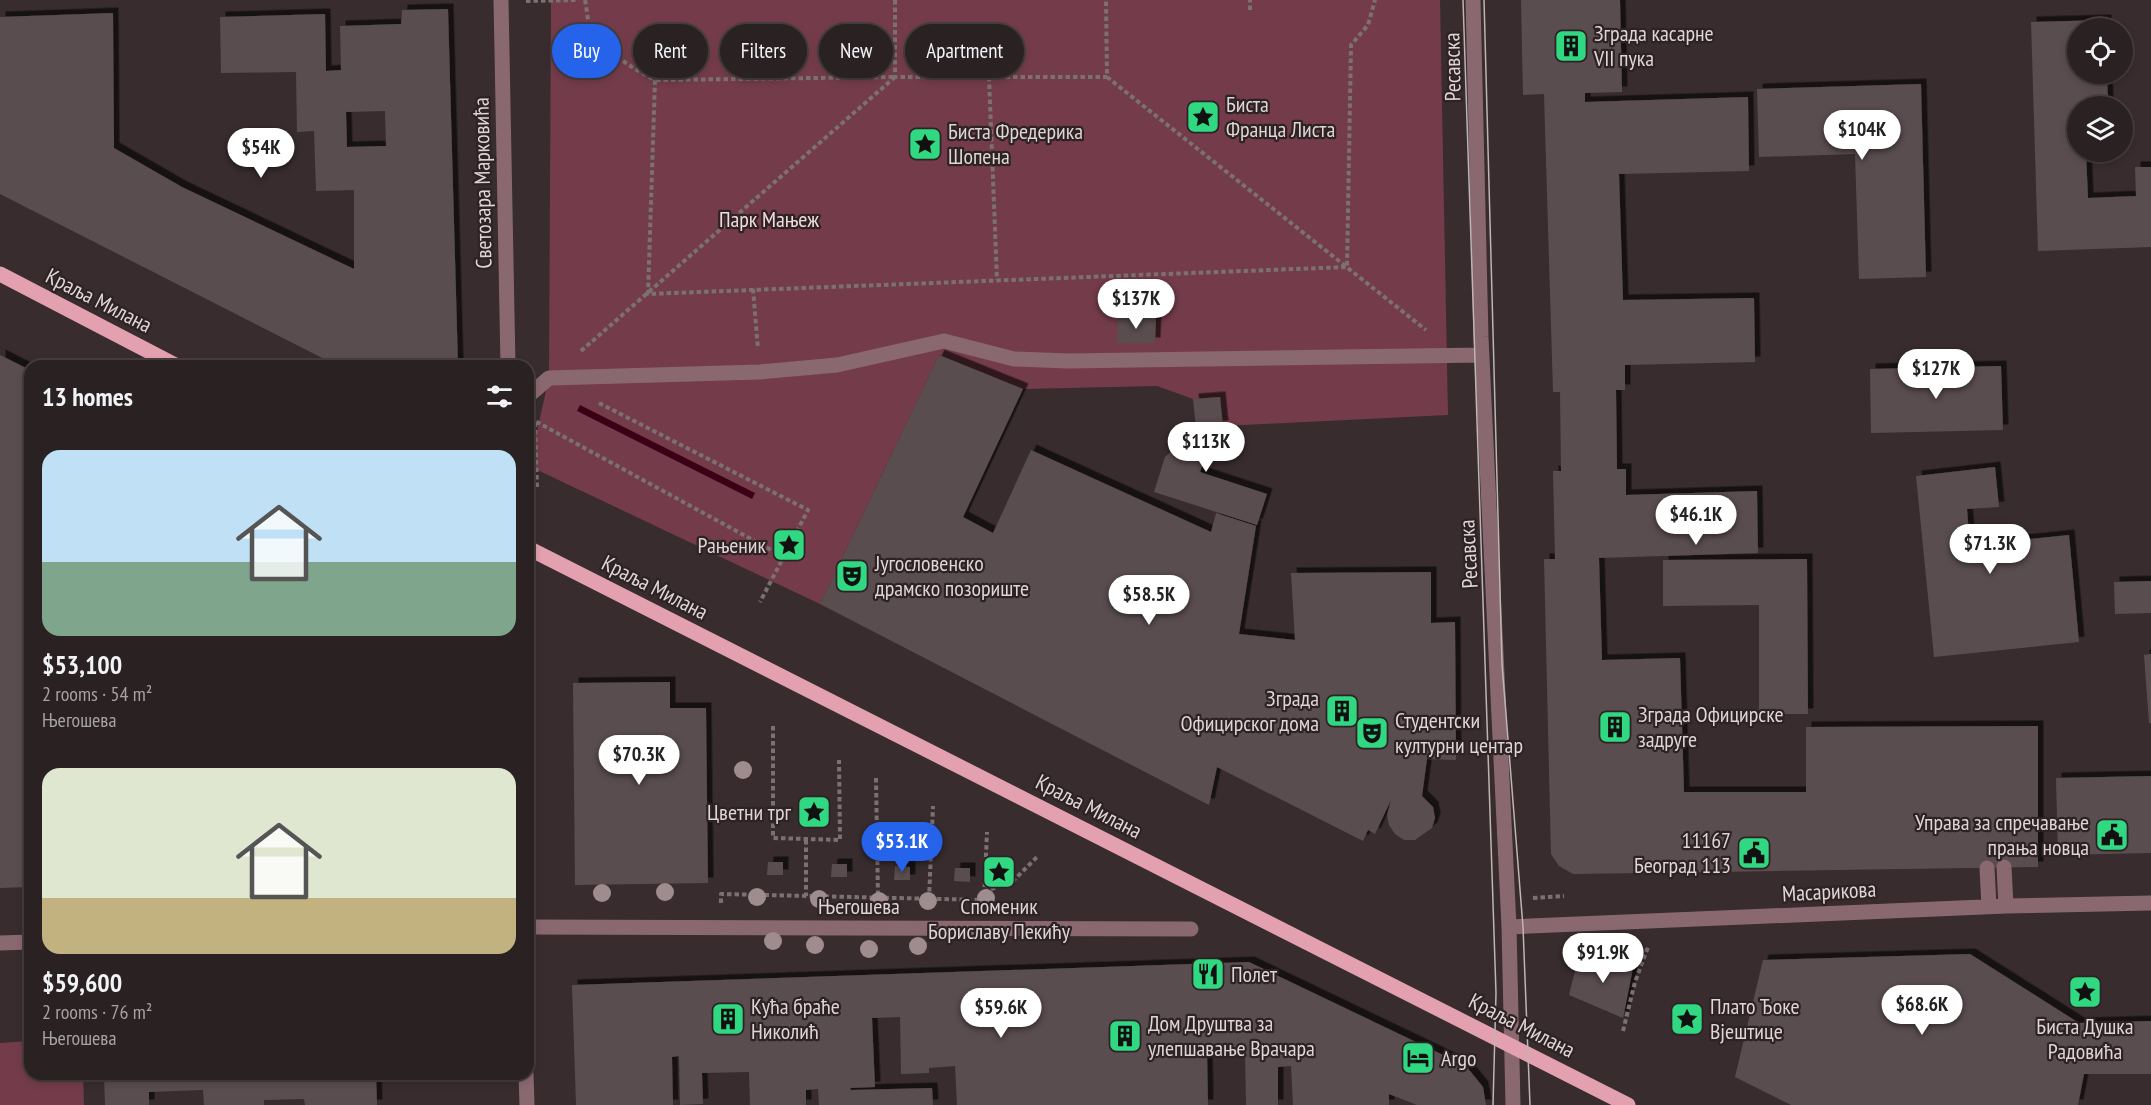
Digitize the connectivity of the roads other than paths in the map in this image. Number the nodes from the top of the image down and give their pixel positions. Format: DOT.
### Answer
graph roads {
  1 [pos="501,0"];
  2 [pos="1473,0"];
  3 [pos="0,274"];
  4 [pos="1482,355"];
  5 [pos="165,360"];
  6 [pos="508,360"];
  7 [pos="534,391"];
  8 [pos="534,551"];
  9 [pos="2004,867"];
  10 [pos="1987,868"];
  11 [pos="2151,903"];
  12 [pos="1989,906"];
  13 [pos="2006,906"];
  14 [pos="534,927"];
  15 [pos="1509,927"];
  16 [pos="1191,929"];
  17 [pos="24,942"];
  18 [pos="0,943"];
  19 [pos="1512,1046"];
  20 [pos="526,1080"];
  21 [pos="527,1105"];
  22 [pos="1514,1105"];
  23 [pos="1628,1105"];
  1 -- 6 [label="street, Светозара Марковића"];
  2 -- 4 [label="street, Ресавска"];
  3 -- 5 [label="main road, Краља Милана"];
  4 -- 7 [label="street"];
  4 -- 15 [label="street, Ресавска"];
  8 -- 19 [label="main road, Краља Милана"];
  9 -- 13 [label="street"];
  10 -- 12 [label="street"];
  11 -- 13 [label="street, Масарикова"];
  12 -- 13 [label="street, Масарикова"];
  12 -- 15 [label="street, Масарикова"];
  14 -- 16 [label="street, Његошева"];
  15 -- 19 [label="street, Ресавска"];
  17 -- 18 [label="street"];
  19 -- 22 [label="street, Ресавска"];
  19 -- 23 [label="main road, Краља Милана"];
  20 -- 21 [label="street"];
}
